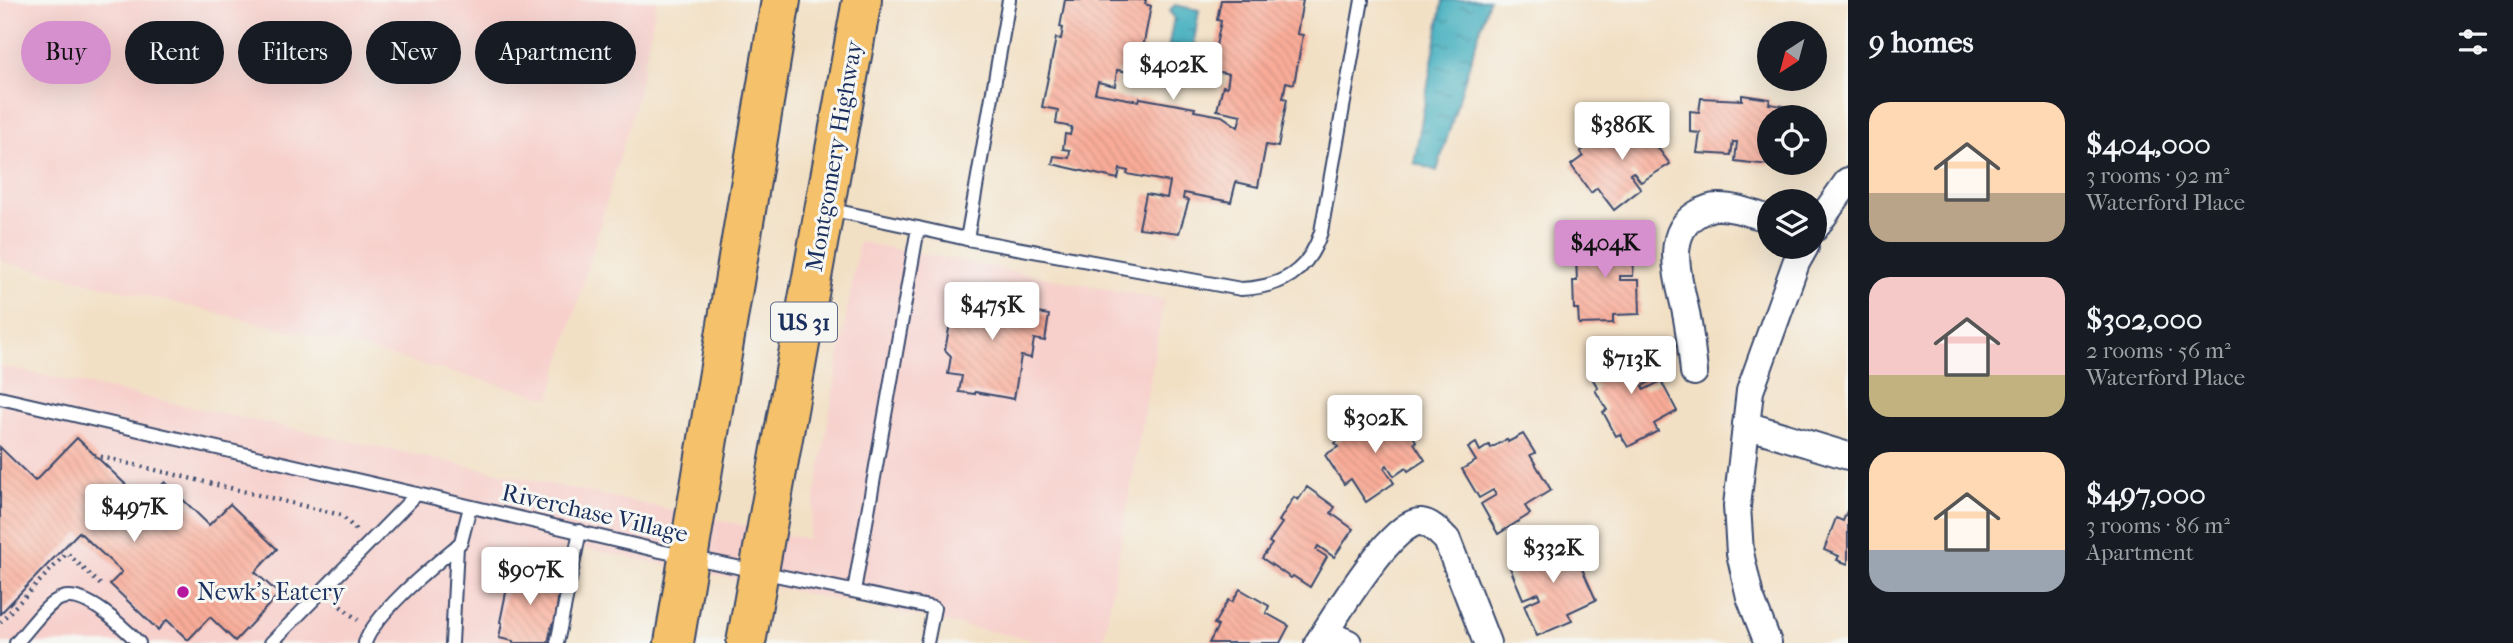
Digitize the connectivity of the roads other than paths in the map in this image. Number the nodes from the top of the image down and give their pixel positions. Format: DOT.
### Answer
graph roads {
  1 [pos="781,0"];
  2 [pos="862,0"];
  3 [pos="1009,0"];
  4 [pos="1362,0"];
  5 [pos="1848,181"];
  6 [pos="824,209"];
  7 [pos="1827,211"];
  8 [pos="1757,215"];
  9 [pos="918,228"];
  10 [pos="967,239"];
  11 [pos="1799,259"];
  12 [pos="1694,372"];
  13 [pos="0,398"];
  14 [pos="1746,425"];
  15 [pos="1848,456"];
  16 [pos="417,494"];
  17 [pos="470,507"];
  18 [pos="580,531"];
  19 [pos="457,546"];
  20 [pos="689,556"];
  21 [pos="759,572"];
  22 [pos="854,591"];
  23 [pos="1330,640"];
  24 [pos="16,643"];
  25 [pos="139,643"];
  26 [pos="271,643"];
  27 [pos="365,643"];
  28 [pos="452,643"];
  29 [pos="557,643"];
  30 [pos="674,643"];
  31 [pos="746,643"];
  32 [pos="928,643"];
  33 [pos="1487,643"];
  34 [pos="1768,643"];
  1 -- 20 [label="main road"];
  2 -- 6 [label="main road, Montgomery Highway / US 31"];
  3 -- 10 [label="lane"];
  4 -- 10 [label="lane"];
  5 -- 7 [label="street"];
  6 -- 9 [label="lane"];
  6 -- 21 [label="main road, Montgomery Highway / US 31"];
  8 -- 12 [label="street"];
  9 -- 10 [label="lane"];
  9 -- 22 [label="lane"];
  11 -- 14 [label="street"];
  13 -- 16 [label="lane, Riverchase Village"];
  14 -- 15 [label="street"];
  14 -- 34 [label="street"];
  16 -- 17 [label="lane, Riverchase Village"];
  16 -- 26 [label="lane"];
  17 -- 18 [label="lane, Riverchase Village"];
  17 -- 19 [label="lane"];
  18 -- 20 [label="lane, Riverchase Village"];
  18 -- 29 [label="lane"];
  19 -- 27 [label="lane"];
  19 -- 28 [label="lane"];
  20 -- 21 [label="lane, Riverchase Village"];
  20 -- 30 [label="main road"];
  21 -- 22 [label="lane, Riverchase Village"];
  21 -- 31 [label="main road, Montgomery Highway / US 31"];
  22 -- 32 [label="lane, Riverchase Village"];
  23 -- 33 [label="street"];
  24 -- 25 [label="lane"];
}
